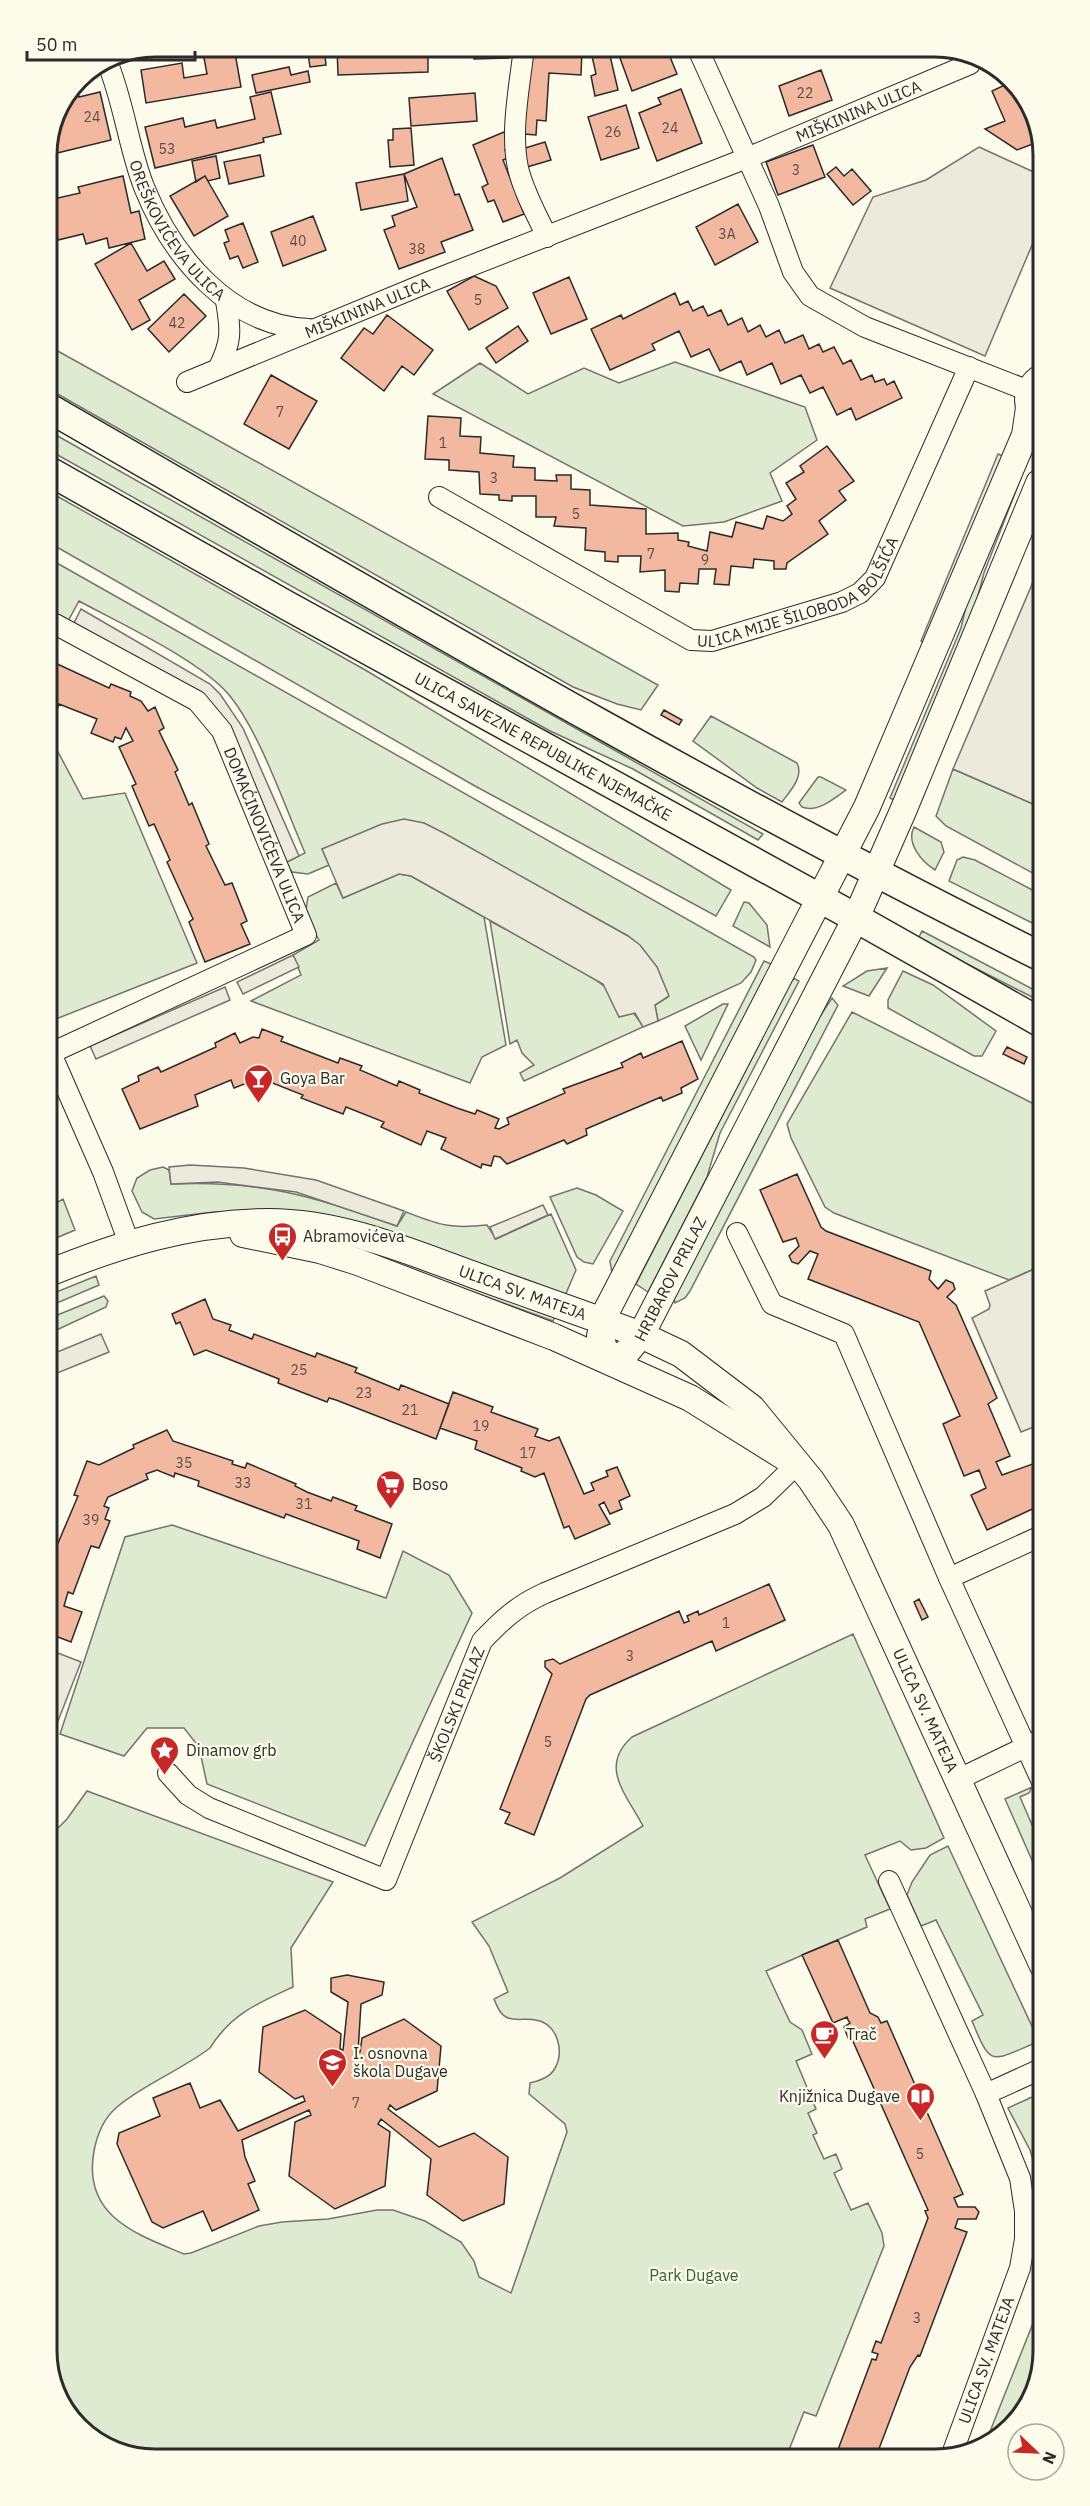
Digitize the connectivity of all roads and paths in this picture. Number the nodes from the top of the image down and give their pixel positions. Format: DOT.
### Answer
graph roads {
  1 [pos="523,57"];
  2 [pos="702,57"];
  3 [pos="970,64"];
  4 [pos="109,68"];
  5 [pos="747,158"];
  6 [pos="547,237"];
  7 [pos="226,301"];
  8 [pos="318,329"];
  9 [pos="969,367"];
  10 [pos="218,369"];
  11 [pos="187,382"];
  12 [pos="1033,399"];
  13 [pos="1033,404"];
  14 [pos="57,414"];
  15 [pos="57,475"];
  16 [pos="439,497"];
  17 [pos="1033,497"];
  18 [pos="57,625"];
  19 [pos="842,855"];
  20 [pos="876,873"];
  21 [pos="820,898"];
  22 [pos="856,918"];
  23 [pos="1033,952"];
  24 [pos="1033,1018"];
  25 [pos="57,1048"];
  26 [pos="57,1067"];
  27 [pos="201,1227"];
  28 [pos="737,1233"];
  29 [pos="129,1242"];
  30 [pos="57,1270"];
  31 [pos="603,1321"];
  32 [pos="641,1335"];
  33 [pos="608,1360"];
  34 [pos="796,1464"];
  35 [pos="1033,1540"];
  36 [pos="949,1578"];
  37 [pos="1033,1740"];
  38 [pos="1033,1742"];
  39 [pos="168,1773"];
  40 [pos="959,1779"];
  41 [pos="889,1881"];
  42 [pos="1033,1946"];
  43 [pos="1033,2073"];
  44 [pos="986,2094"];
  45 [pos="955,2447"];
  1 -- 6 [label="street"];
  2 -- 5 [label="street"];
  3 -- 5 [label="street, MIŠKININA ULICA"];
  4 -- 7 [label="street, OREŠKOVIĆEVA ULICA"];
  5 -- 6 [label="street, MIŠKININA ULICA"];
  5 -- 9 [label="street"];
  6 -- 8 [label="street, MIŠKININA ULICA"];
  7 -- 8 [label="street, OREŠKOVIĆEVA ULICA"];
  7 -- 10 [label="street"];
  8 -- 10 [label="street, MIŠKININA ULICA"];
  9 -- 12 [label="street"];
  9 -- 16 [label="street, ULICA MIJE ŠILOBODA BOLŠIĆA"];
  10 -- 11 [label="street, MIŠKININA ULICA"];
  13 -- 19 [label="street"];
  14 -- 19 [label="main road"];
  15 -- 21 [label="main road, ULICA SAVEZNE REPUBLIKE NJEMAČKE"];
  17 -- 20 [label="street"];
  18 -- 25 [label="street, DOMAĆINOVIĆEVA ULICA"];
  19 -- 20 [label="main road"];
  19 -- 21 [label="street"];
  20 -- 22 [label="street"];
  20 -- 23 [label="main road"];
  21 -- 22 [label="main road, ULICA SAVEZNE REPUBLIKE NJEMAČKE"];
  21 -- 31 [label="street"];
  22 -- 24 [label="main road, ULICA SAVEZNE REPUBLIKE NJEMAČKE"];
  22 -- 32 [label="street, HRIBAROV PRILAZ"];
  26 -- 29 [label="street"];
  27 -- 29 [label="street, ULICA SV. MATEJA"];
  27 -- 31 [label="street, ULICA SV. MATEJA"];
  27 -- 33 [label="street, ULICA SV. MATEJA"];
  28 -- 36 [label="street"];
  29 -- 30 [label="street, ULICA SV. MATEJA"];
  31 -- 32 [label="street, ULICA SV. MATEJA"];
  31 -- 33 [label="street"];
  32 -- 33 [label="street, HRIBAROV PRILAZ"];
  32 -- 34 [label="street, ULICA SV. MATEJA"];
  33 -- 34 [label="street, ULICA SV. MATEJA"];
  34 -- 39 [label="street, ŠKOLSKI PRILAZ"];
  34 -- 40 [label="street, ULICA SV. MATEJA"];
  35 -- 36 [label="street"];
  36 -- 37 [label="street"];
  38 -- 40 [label="street"];
  40 -- 42 [label="street, ULICA SV. MATEJA"];
  41 -- 44 [label="street, ULICA SV. MATEJA"];
  43 -- 44 [label="street"];
  44 -- 45 [label="street, ULICA SV. MATEJA"];
}
